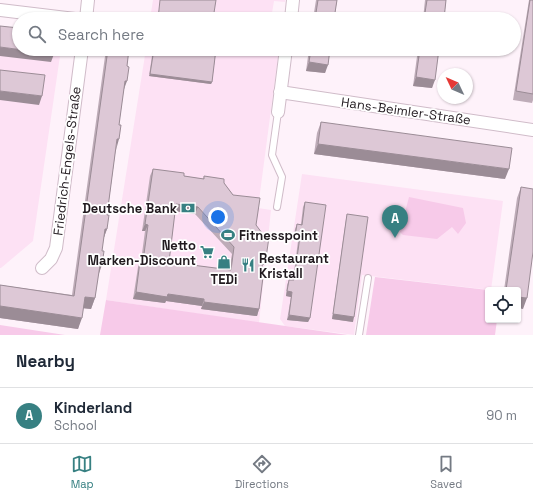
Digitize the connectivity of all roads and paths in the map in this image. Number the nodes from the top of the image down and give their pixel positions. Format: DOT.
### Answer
graph roads {
  1 [pos="88,0"];
  2 [pos="293,0"];
  3 [pos="0,10"];
  4 [pos="17,12"];
  5 [pos="87,12"];
  6 [pos="292,12"];
  7 [pos="81,56"];
  8 [pos="285,56"];
  9 [pos="280,92"];
  10 [pos="278,112"];
  11 [pos="533,130"];
  12 [pos="277,207"];
  13 [pos="42,268"];
  14 [pos="368,278"];
  15 [pos="359,335"];
  1 -- 5 [label="street"];
  2 -- 6 [label="street"];
  3 -- 4 [label="street"];
  7 -- 13 [label="street, Friedrich-Engels-Straße"];
  8 -- 9 [label="street"];
  9 -- 10 [label="street"];
  9 -- 11 [label="street, Hans-Beimler-Straße"];
  10 -- 12 [label="lane"];
  14 -- 15 [label="lane"];
}
